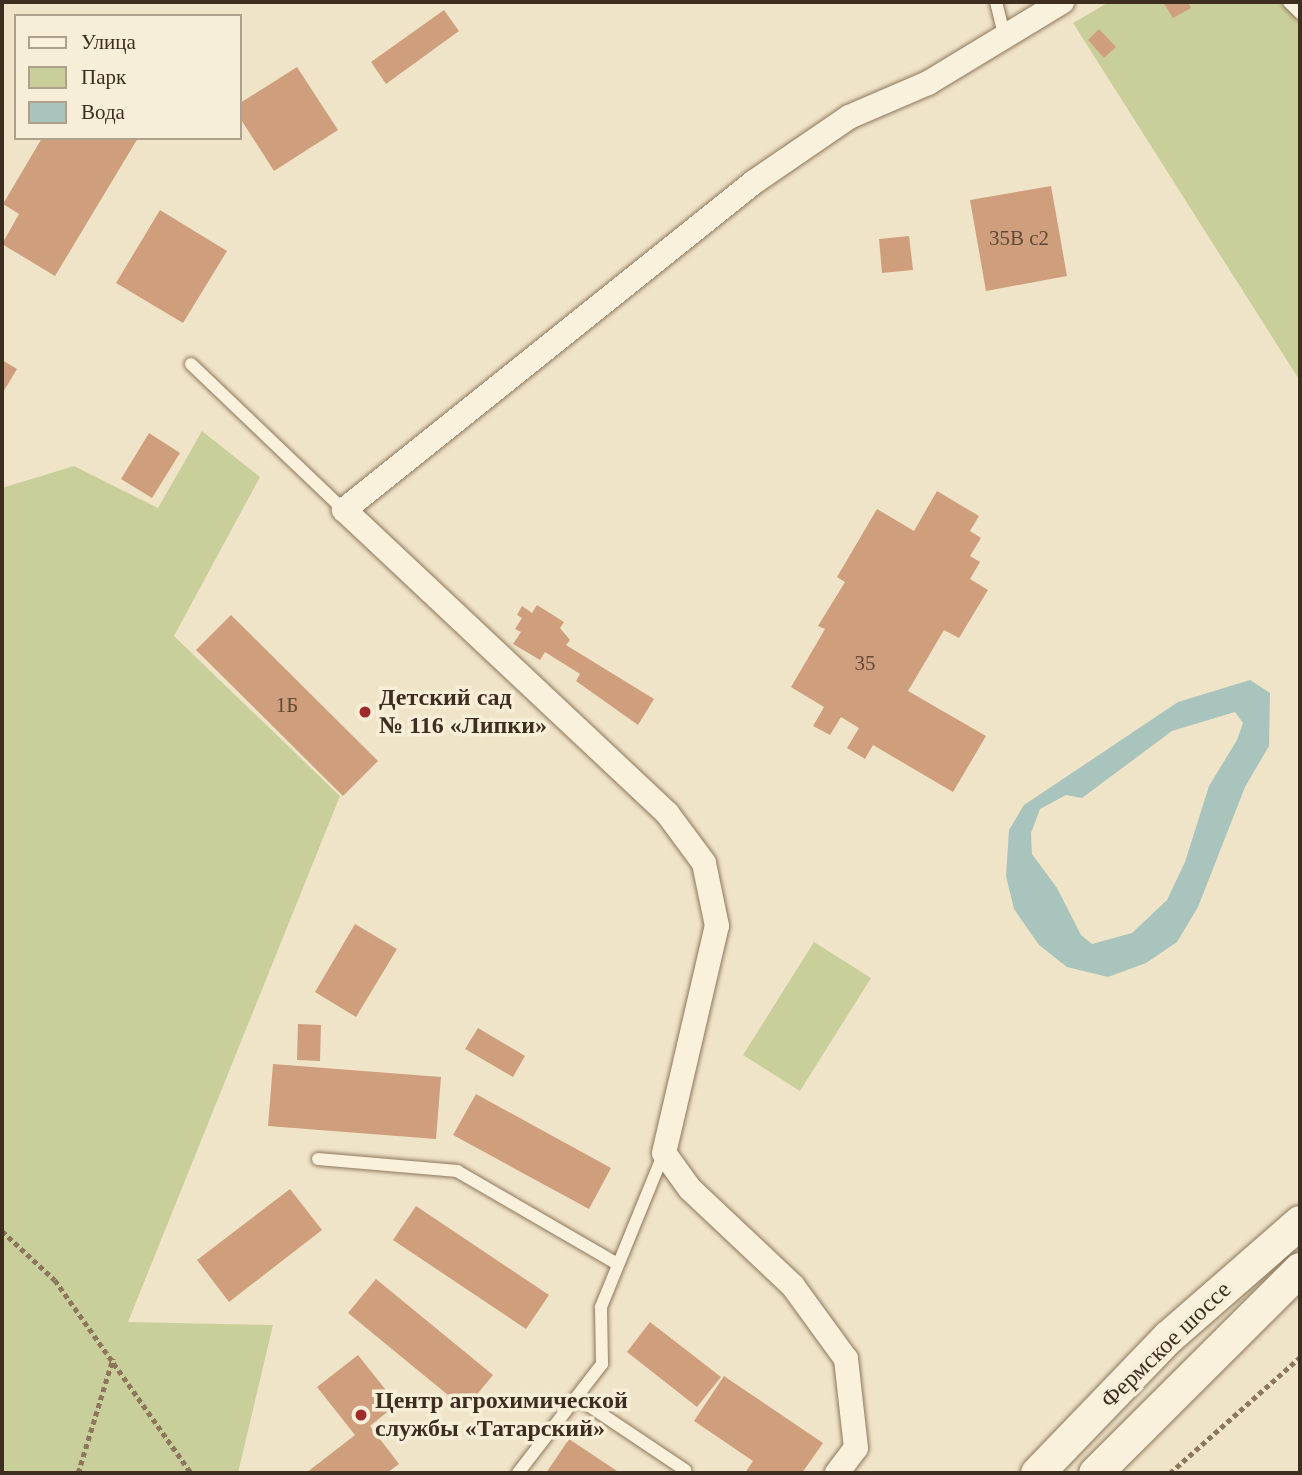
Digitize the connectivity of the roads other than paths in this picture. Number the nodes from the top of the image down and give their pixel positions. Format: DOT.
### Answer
graph roads {
  1 [pos="996,2"];
  2 [pos="1062,2"];
  3 [pos="1289,2"];
  4 [pos="1300,13"];
  5 [pos="1005,37"];
  6 [pos="191,365"];
  7 [pos="344,510"];
  8 [pos="664,1153"];
  9 [pos="318,1159"];
  10 [pos="1300,1222"];
  11 [pos="617,1263"];
  12 [pos="1300,1269"];
  13 [pos="579,1399"];
  14 [pos="685,1470"];
  15 [pos="518,1473"];
  16 [pos="837,1473"];
  17 [pos="1037,1473"];
  18 [pos="1095,1473"];
  1 -- 5 [label="lane"];
  2 -- 5 [label="street"];
  3 -- 4 [label="lane"];
  5 -- 7 [label="street"];
  6 -- 7 [label="lane"];
  7 -- 8 [label="street"];
  8 -- 11 [label="lane"];
  8 -- 16 [label="street"];
  9 -- 11 [label="lane"];
  10 -- 17 [label="main road, Фермское шоссе"];
  11 -- 13 [label="lane"];
  12 -- 18 [label="main road, Фермское шоссе"];
  13 -- 14 [label="lane"];
  13 -- 15 [label="lane"];
}
